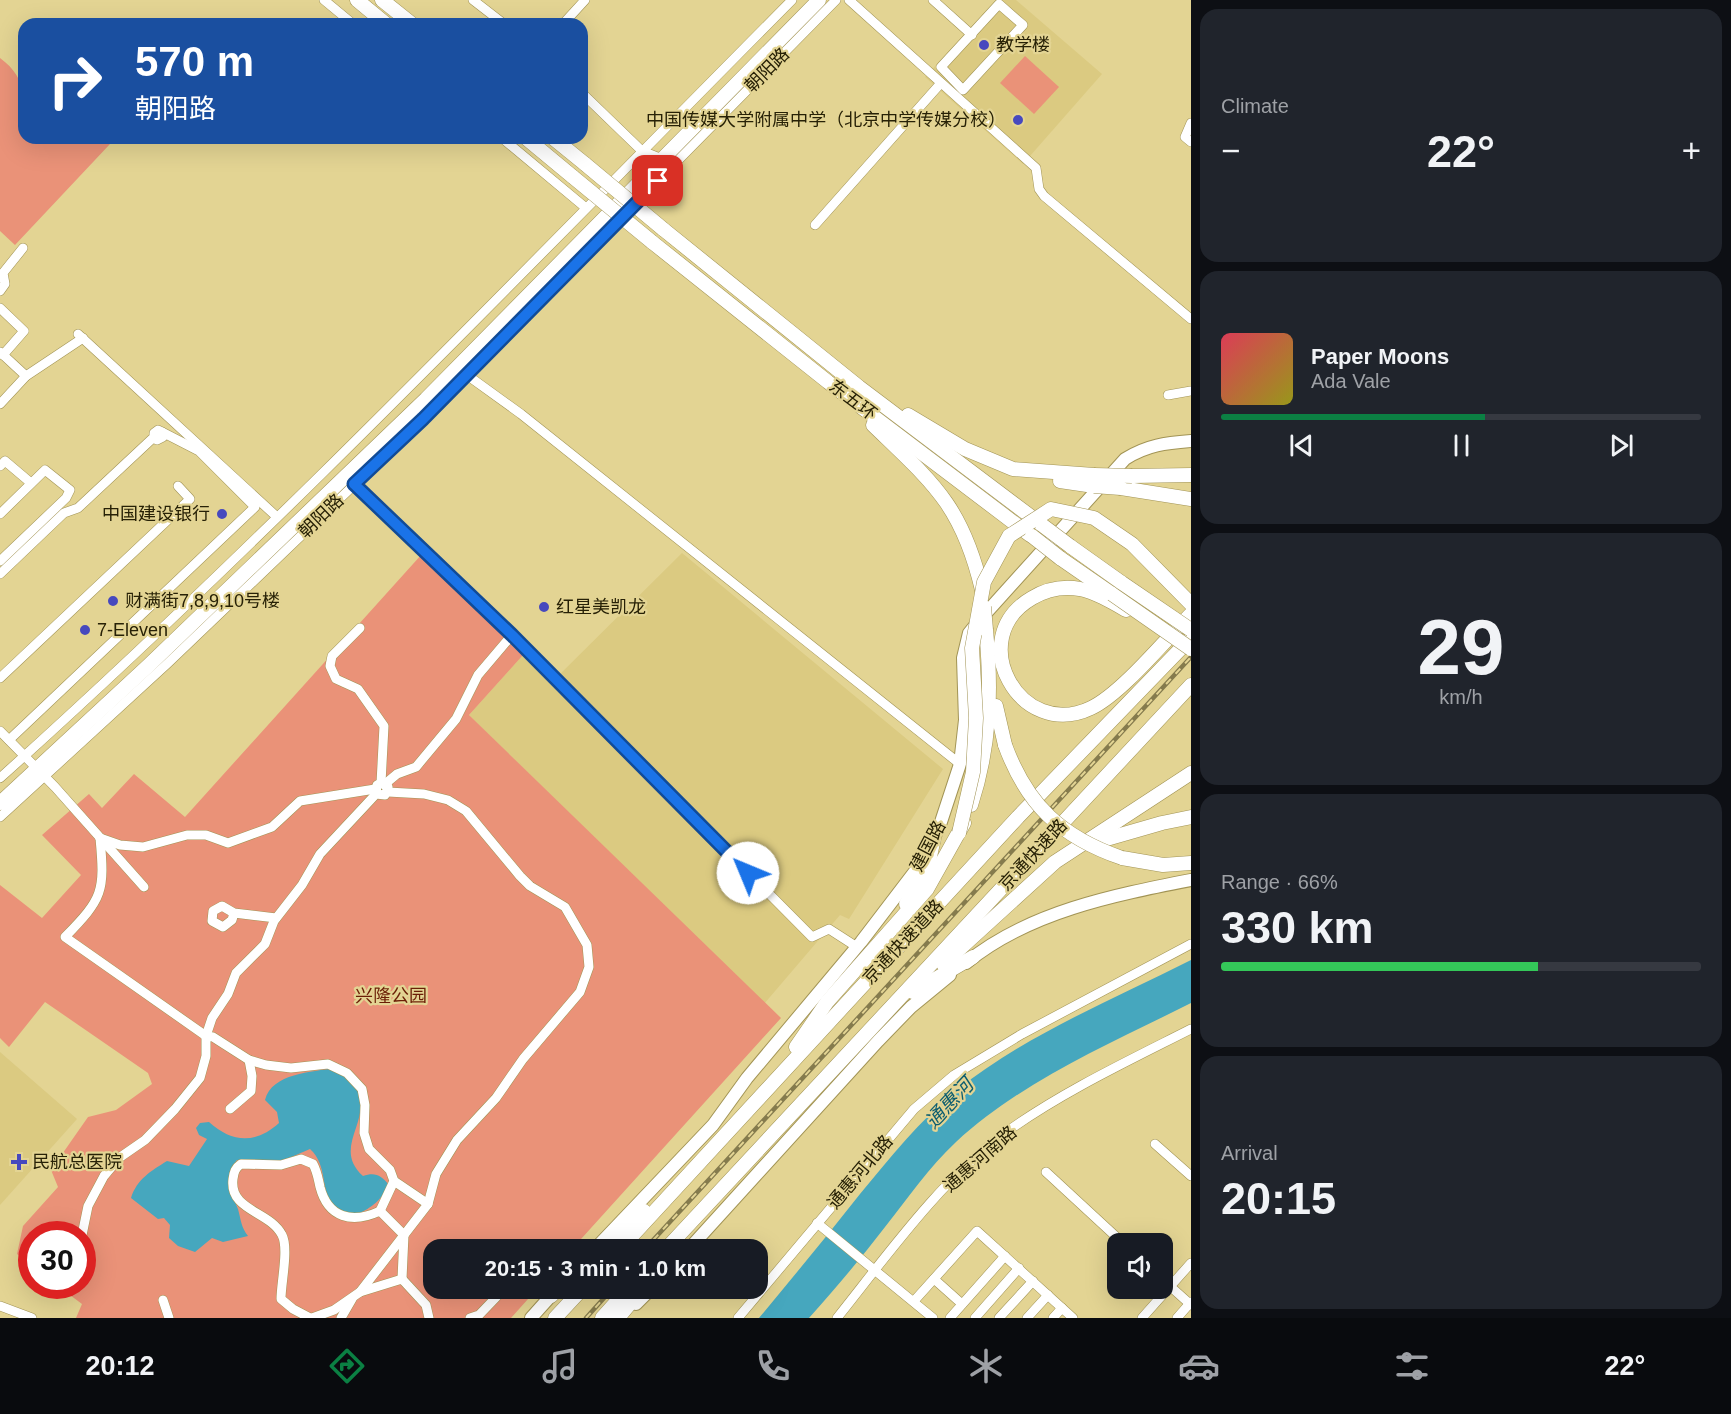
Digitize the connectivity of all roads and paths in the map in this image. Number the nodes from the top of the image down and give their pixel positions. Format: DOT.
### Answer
graph roads {
  1 [pos="324,0"];
  2 [pos="357,0"];
  3 [pos="382,0"];
  4 [pos="473,0"];
  5 [pos="493,0"];
  6 [pos="585,0"];
  7 [pos="792,0"];
  8 [pos="810,0"];
  9 [pos="819,0"];
  10 [pos="836,0"];
  11 [pos="849,0"];
  12 [pos="933,0"];
  13 [pos="485,8"];
  14 [pos="346,18"];
  15 [pos="379,18"];
  16 [pos="404,18"];
  17 [pos="497,18"];
  18 [pos="568,18"];
  19 [pos="972,34"];
  20 [pos="941,83"];
  21 [pos="588,99"];
  22 [pos="1191,123"];
  23 [pos="1191,141"];
  24 [pos="508,144"];
  25 [pos="533,144"];
  26 [pos="560,144"];
  27 [pos="642,151"];
  28 [pos="664,160"];
  29 [pos="586,208"];
  30 [pos="814,225"];
  31 [pos="23,248"];
  32 [pos="0,291"];
  33 [pos="0,308"];
  34 [pos="1191,319"];
  35 [pos="1,353"];
  36 [pos="467,375"];
  37 [pos="26,376"];
  38 [pos="828,382"];
  39 [pos="859,387"];
  40 [pos="1191,391"];
  41 [pos="1168,395"];
  42 [pos="0,404"];
  43 [pos="1191,441"];
  44 [pos="2,462"];
  45 [pos="1191,475"];
  46 [pos="1094,481"];
  47 [pos="31,483"];
  48 [pos="354,484"];
  49 [pos="178,486"];
  50 [pos="1191,499"];
  51 [pos="0,514"];
  52 [pos="277,517"];
  53 [pos="0,561"];
  54 [pos="0,574"];
  55 [pos="1109,597"];
  56 [pos="1191,604"];
  57 [pos="1191,614"];
  58 [pos="360,628"];
  59 [pos="1191,630"];
  60 [pos="512,635"];
  61 [pos="1191,638"];
  62 [pos="1191,649"];
  63 [pos="990,666"];
  64 [pos="0,678"];
  65 [pos="1191,685"];
  66 [pos="0,731"];
  67 [pos="9,740"];
  68 [pos="960,764"];
  69 [pos="35,765"];
  70 [pos="1191,773"];
  71 [pos="0,778"];
  72 [pos="381,788"];
  73 [pos="0,792"];
  74 [pos="0,803"];
  75 [pos="1191,817"];
  76 [pos="0,818"];
  77 [pos="959,833"];
  78 [pos="100,838"];
  79 [pos="934,838"];
  80 [pos="1072,849"];
  81 [pos="1191,863"];
  82 [pos="1191,880"];
  83 [pos="144,887"];
  84 [pos="234,913"];
  85 [pos="276,918"];
  86 [pos="887,936"];
  87 [pos="1191,944"];
  88 [pos="857,947"];
  89 [pos="973,957"];
  90 [pos="913,992"];
  91 [pos="875,1026"];
  92 [pos="1191,1029"];
  93 [pos="206,1036"];
  94 [pos="249,1060"];
  95 [pos="768,1087"];
  96 [pos="230,1109"];
  97 [pos="771,1134"];
  98 [pos="716,1144"];
  99 [pos="1155,1144"];
  100 [pos="1046,1172"];
  101 [pos="1191,1176"];
  102 [pos="394,1181"];
  103 [pos="428,1204"];
  104 [pos="380,1211"];
  105 [pos="85,1221"];
  106 [pos="820,1225"];
  107 [pos="1112,1233"];
  108 [pos="404,1235"];
  109 [pos="604,1239"];
  110 [pos="614,1239"];
  111 [pos="629,1239"];
  112 [pos="675,1239"];
  113 [pos="684,1239"];
  114 [pos="698,1239"];
  115 [pos="1005,1256"];
  116 [pos="1191,1263"];
  117 [pos="1019,1268"];
  118 [pos="874,1272"];
  119 [pos="402,1279"];
  120 [pos="934,1279"];
  121 [pos="1033,1281"];
  122 [pos="1173,1285"];
  123 [pos="1173,1289"];
  124 [pos="357,1295"];
  125 [pos="1048,1295"];
  126 [pos="494,1299"];
  127 [pos="549,1299"];
  128 [pos="573,1299"];
  129 [pos="619,1299"];
  130 [pos="635,1299"];
  131 [pos="640,1299"];
  132 [pos="1160,1299"];
  133 [pos="163,1300"];
  134 [pos="914,1301"];
  135 [pos="962,1304"];
  136 [pos="1191,1304"];
  137 [pos="0,1306"];
  138 [pos="1062,1308"];
  139 [pos="32,1318"];
  140 [pos="169,1318"];
  141 [pos="311,1318"];
  142 [pos="341,1318"];
  143 [pos="429,1318"];
  144 [pos="470,1318"];
  145 [pos="531,1318"];
  146 [pos="555,1318"];
  147 [pos="602,1318"];
  148 [pos="620,1318"];
  149 [pos="738,1318"];
  150 [pos="837,1318"];
  151 [pos="933,1318"];
  152 [pos="950,1318"];
  153 [pos="975,1318"];
  154 [pos="999,1318"];
  155 [pos="1027,1318"];
  156 [pos="1053,1318"];
  157 [pos="1072,1318"];
  158 [pos="1142,1318"];
  159 [pos="1177,1318"];
  1 -- 14 [label="street"];
  2 -- 15 [label="highway"];
  3 -- 16 [label="highway"];
  4 -- 13 [label="street"];
  5 -- 13 [label="street"];
  6 -- 18 [label="street"];
  7 -- 27 [label="street, 朝阳路"];
  8 -- 28 [label="highway, 朝阳路"];
  9 -- 28 [label="highway, 朝阳路"];
  10 -- 28 [label="street, 朝阳路"];
  11 -- 20 [label="street"];
  12 -- 19 [label="street"];
  13 -- 17 [label="street"];
  19 -- 19 [label="street"];
  20 -- 30 [label="street"];
  20 -- 34 [label="street"];
  21 -- 27 [label="street"];
  22 -- 23 [label="street"];
  24 -- 29 [label="street"];
  25 -- 38 [label="highway, 东五环, bridge"];
  26 -- 39 [label="highway, 东五环, bridge"];
  27 -- 28 [label="street"];
  27 -- 29 [label="street, 朝阳路"];
  28 -- 36 [label="street, 朝阳路"];
  28 -- 69 [label="highway, 朝阳路"];
  29 -- 52 [label="street, 朝阳路"];
  31 -- 32 [label="street"];
  33 -- 35 [label="street"];
  35 -- 37 [label="street"];
  36 -- 48 [label="street, 朝阳路"];
  36 -- 68 [label="street"];
  37 -- 42 [label="street"];
  37 -- 52 [label="street"];
  38 -- 55 [label="highway, 东五环, bridge"];
  38 -- 63 [label="highway, bridge"];
  39 -- 46 [label="highway"];
  39 -- 59 [label="highway, 东五环, bridge"];
  40 -- 41 [label="street"];
  43 -- 68 [label="main road, 建国路"];
  44 -- 47 [label="street"];
  45 -- 46 [label="highway, bridge"];
  46 -- 50 [label="highway, bridge"];
  47 -- 51 [label="street"];
  47 -- 53 [label="street"];
  48 -- 60 [label="street"];
  48 -- 69 [label="street, 朝阳路"];
  49 -- 64 [label="street"];
  52 -- 69 [label="street, 朝阳路"];
  54 -- 67 [label="street"];
  55 -- 57 [label="highway"];
  55 -- 62 [label="highway, 东五环, bridge"];
  56 -- 77 [label="highway, bridge"];
  58 -- 72 [label="street"];
  60 -- 72 [label="street"];
  60 -- 88 [label="street"];
  61 -- 95 [label="highway, 京通快速道路"];
  63 -- 77 [label="highway"];
  63 -- 81 [label="highway, bridge"];
  65 -- 91 [label="highway, 京通快速路"];
  66 -- 67 [label="street"];
  67 -- 69 [label="street"];
  68 -- 79 [label="main road, 建国路"];
  69 -- 71 [label="street, 朝阳路"];
  69 -- 73 [label="highway, 朝阳路"];
  69 -- 74 [label="highway, 朝阳路"];
  69 -- 76 [label="street, 朝阳路"];
  69 -- 78 [label="street"];
  70 -- 80 [label="highway"];
  72 -- 78 [label="street"];
  72 -- 85 [label="street"];
  72 -- 103 [label="street"];
  75 -- 80 [label="highway"];
  77 -- 86 [label="highway"];
  78 -- 83 [label="street"];
  78 -- 93 [label="street"];
  79 -- 86 [label="highway"];
  79 -- 88 [label="main road, 建国路"];
  80 -- 90 [label="highway"];
  82 -- 89 [label="main road"];
  84 -- 85 [label="street"];
  85 -- 93 [label="street"];
  86 -- 95 [label="highway"];
  87 -- 106 [label="street, 通惠河北路"];
  88 -- 109 [label="main road, 建国路"];
  89 -- 90 [label="highway"];
  89 -- 114 [label="main road"];
  90 -- 91 [label="highway"];
  91 -- 97 [label="highway"];
  92 -- 118 [label="street, 通惠河南路"];
  93 -- 94 [label="street"];
  93 -- 105 [label="street"];
  94 -- 96 [label="street"];
  94 -- 102 [label="street"];
  95 -- 98 [label="highway, 京通快速道路"];
  97 -- 112 [label="highway"];
  97 -- 113 [label="highway"];
  98 -- 110 [label="highway"];
  98 -- 111 [label="highway, 京通快速道路"];
  99 -- 101 [label="street"];
  100 -- 107 [label="street"];
  102 -- 103 [label="street"];
  102 -- 104 [label="street"];
  103 -- 108 [label="street"];
  104 -- 108 [label="street"];
  104 -- 141 [label="street"];
  106 -- 118 [label="street"];
  106 -- 149 [label="street, 通惠河北路"];
  108 -- 119 [label="street"];
  108 -- 124 [label="street"];
  115 -- 117 [label="street"];
  115 -- 120 [label="street"];
  115 -- 135 [label="street"];
  116 -- 122 [label="street"];
  117 -- 121 [label="street"];
  117 -- 153 [label="street"];
  118 -- 134 [label="street"];
  118 -- 150 [label="street, 通惠河南路"];
  119 -- 124 [label="street"];
  119 -- 143 [label="street"];
  120 -- 134 [label="street"];
  120 -- 135 [label="street"];
  121 -- 125 [label="street"];
  121 -- 154 [label="street"];
  123 -- 136 [label="street"];
  124 -- 141 [label="street"];
  124 -- 142 [label="street"];
  125 -- 138 [label="street"];
  125 -- 155 [label="street"];
  126 -- 144 [label="street"];
  127 -- 145 [label="main road"];
  128 -- 146 [label="highway"];
  129 -- 147 [label="highway"];
  130 -- 148 [label="highway"];
  131 -- 148 [label="main road"];
  132 -- 158 [label="street"];
  133 -- 140 [label="street"];
  134 -- 151 [label="street"];
  135 -- 152 [label="street"];
  136 -- 159 [label="street"];
  137 -- 139 [label="street"];
  138 -- 156 [label="street"];
  138 -- 157 [label="street"];
}
